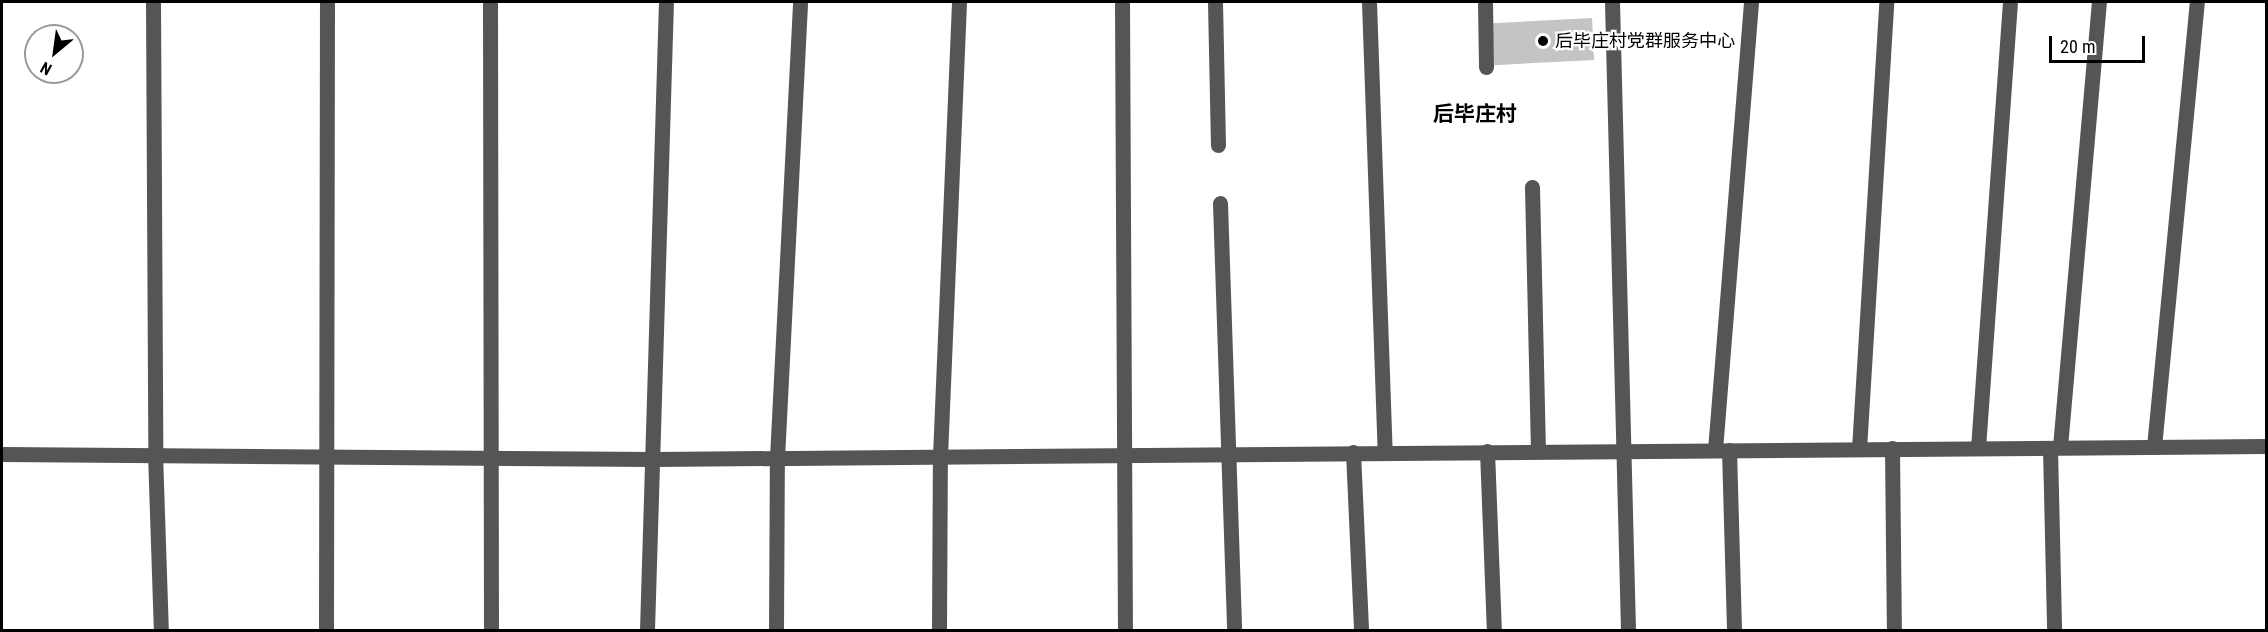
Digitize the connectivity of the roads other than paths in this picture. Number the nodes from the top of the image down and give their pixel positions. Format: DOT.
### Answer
graph roads {
  1 [pos="153,2"];
  2 [pos="327,2"];
  3 [pos="490,2"];
  4 [pos="666,2"];
  5 [pos="800,2"];
  6 [pos="959,2"];
  7 [pos="1122,2"];
  8 [pos="1215,2"];
  9 [pos="1369,2"];
  10 [pos="1485,2"];
  11 [pos="1612,2"];
  12 [pos="1751,2"];
  13 [pos="1886,2"];
  14 [pos="2010,2"];
  15 [pos="2099,2"];
  16 [pos="2197,2"];
  17 [pos="1486,67"];
  18 [pos="1218,145"];
  19 [pos="1532,187"];
  20 [pos="1220,203"];
  21 [pos="2266,446"];
  22 [pos="2154,447"];
  23 [pos="1892,448"];
  24 [pos="1978,448"];
  25 [pos="2055,448"];
  26 [pos="1859,449"];
  27 [pos="1621,450"];
  28 [pos="1722,450"];
  29 [pos="1538,451"];
  30 [pos="1353,452"];
  31 [pos="1385,452"];
  32 [pos="1487,452"];
  33 [pos="155,453"];
  34 [pos="1228,453"];
  35 [pos="2,454"];
  36 [pos="1122,454"];
  37 [pos="328,455"];
  38 [pos="940,456"];
  39 [pos="491,457"];
  40 [pos="777,458"];
  41 [pos="653,459"];
  42 [pos="161,630"];
  43 [pos="326,630"];
  44 [pos="491,630"];
  45 [pos="647,630"];
  46 [pos="776,630"];
  47 [pos="939,630"];
  48 [pos="1125,630"];
  49 [pos="1234,630"];
  50 [pos="1361,630"];
  51 [pos="1494,630"];
  52 [pos="1628,630"];
  53 [pos="1734,630"];
  54 [pos="1894,630"];
  55 [pos="2054,630"];
  1 -- 33 [label="street"];
  2 -- 37 [label="street"];
  3 -- 39 [label="street"];
  4 -- 41 [label="street"];
  5 -- 40 [label="street"];
  6 -- 38 [label="street"];
  7 -- 36 [label="street"];
  8 -- 18 [label="street"];
  9 -- 31 [label="street"];
  10 -- 17 [label="street"];
  11 -- 27 [label="street"];
  12 -- 28 [label="street"];
  13 -- 26 [label="street"];
  14 -- 24 [label="street"];
  15 -- 25 [label="street"];
  16 -- 22 [label="street"];
  19 -- 29 [label="street"];
  20 -- 34 [label="street"];
  21 -- 22 [label="street"];
  22 -- 25 [label="street"];
  23 -- 24 [label="street"];
  23 -- 26 [label="street"];
  23 -- 54 [label="street"];
  24 -- 25 [label="street"];
  25 -- 55 [label="street"];
  26 -- 28 [label="street"];
  27 -- 28 [label="street"];
  27 -- 29 [label="street"];
  27 -- 52 [label="street"];
  28 -- 53 [label="street"];
  29 -- 32 [label="street"];
  30 -- 31 [label="street"];
  30 -- 34 [label="street"];
  30 -- 50 [label="street"];
  31 -- 32 [label="street"];
  32 -- 51 [label="street"];
  33 -- 35 [label="street"];
  33 -- 37 [label="street"];
  33 -- 42 [label="street"];
  34 -- 36 [label="street"];
  34 -- 49 [label="street"];
  36 -- 38 [label="street"];
  36 -- 48 [label="street"];
  37 -- 39 [label="street"];
  37 -- 43 [label="street"];
  38 -- 40 [label="street"];
  38 -- 47 [label="street"];
  39 -- 41 [label="street"];
  39 -- 44 [label="street"];
  40 -- 41 [label="street"];
  40 -- 46 [label="street"];
  41 -- 45 [label="street"];
}
